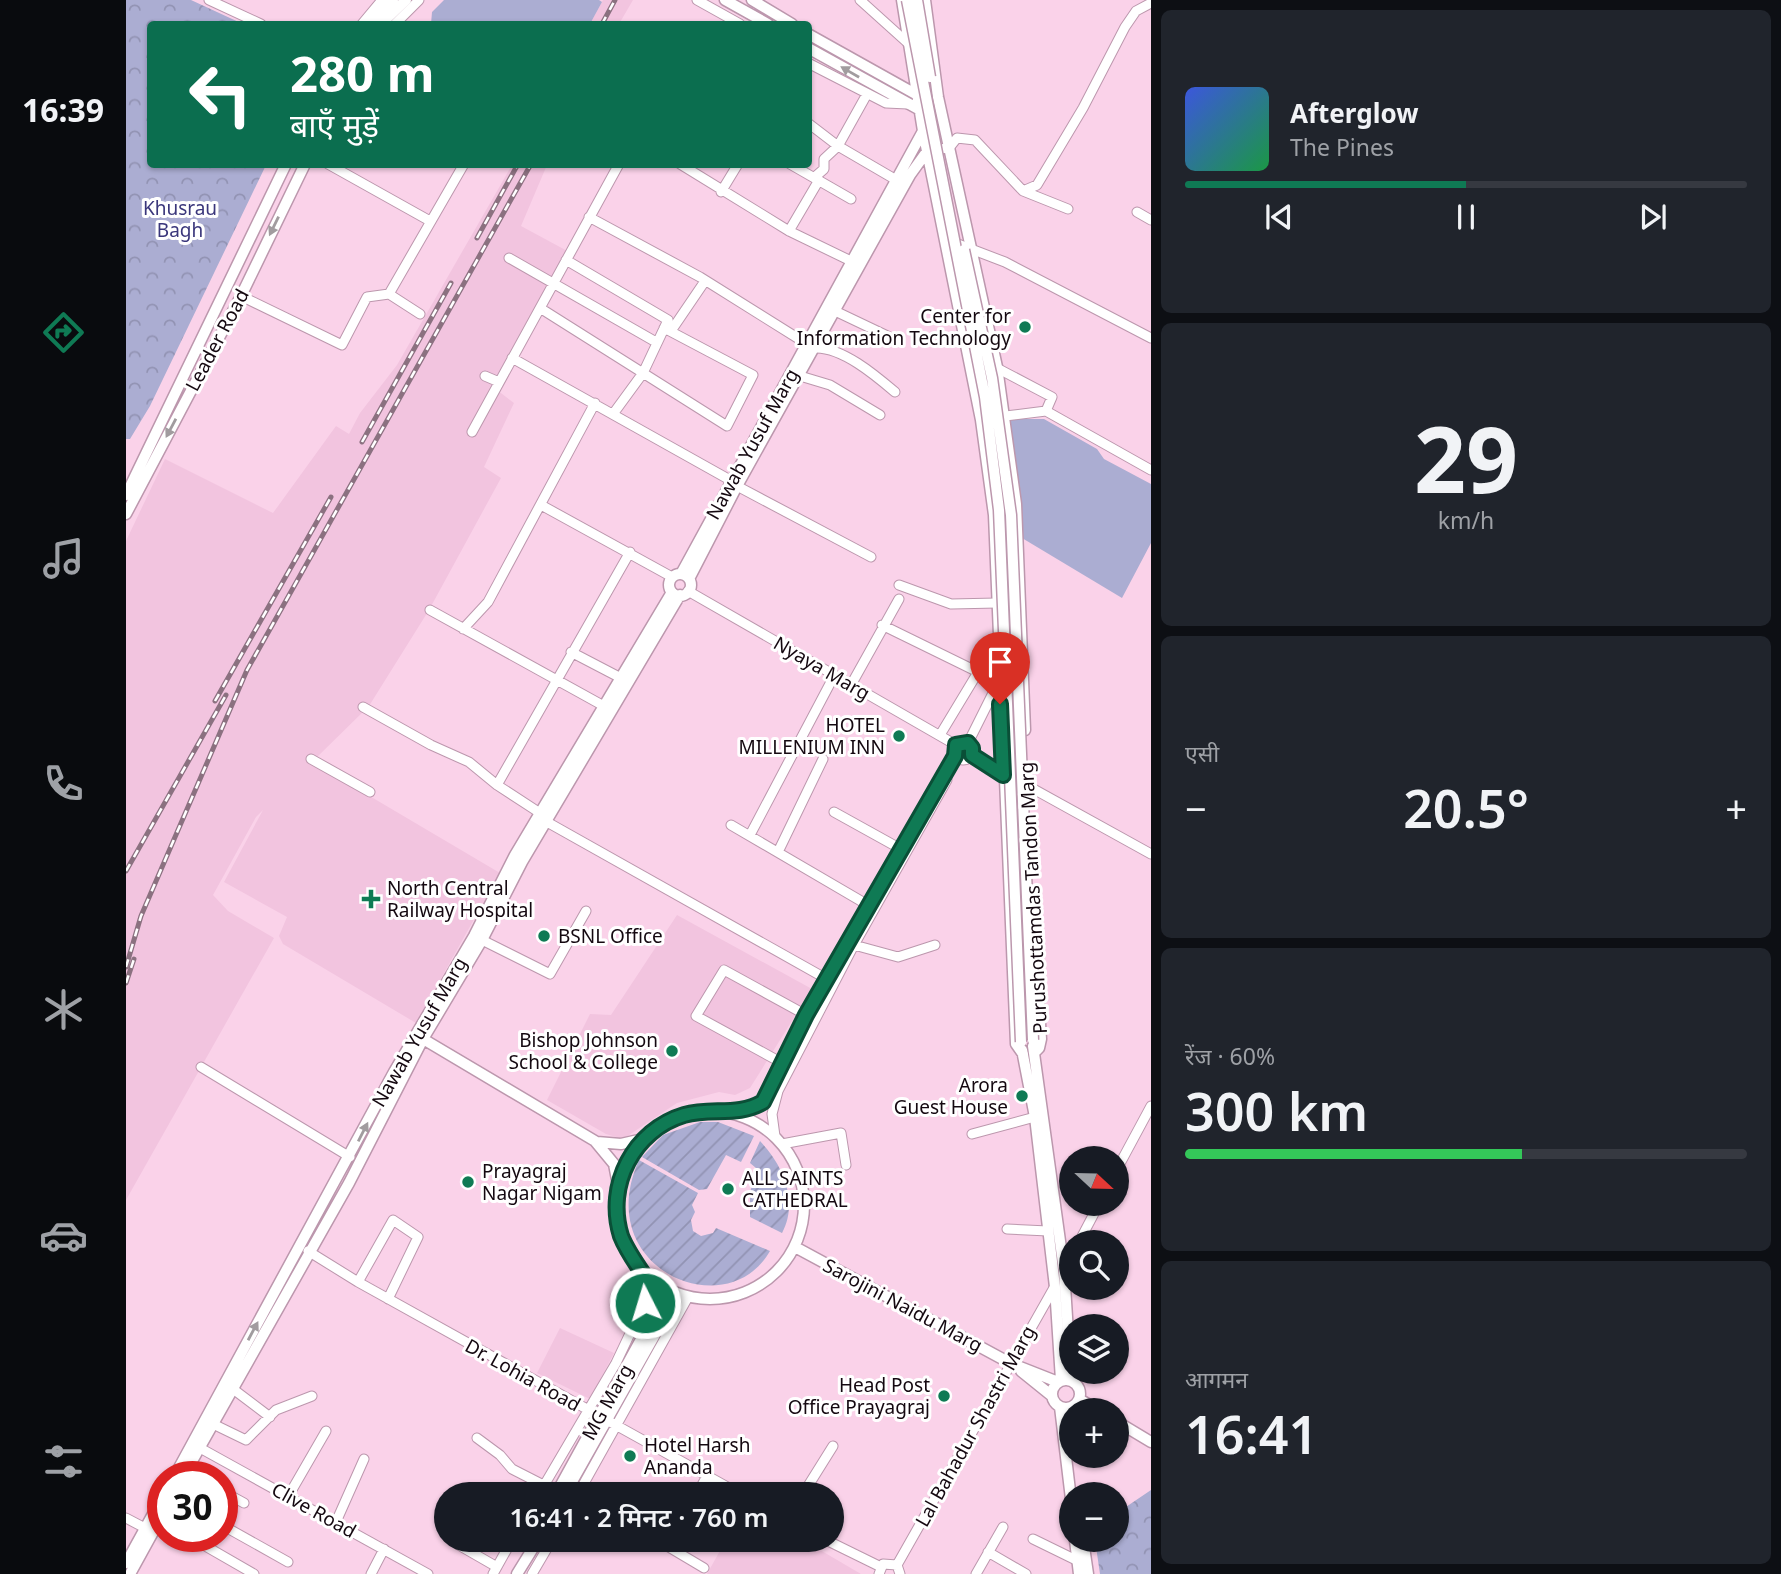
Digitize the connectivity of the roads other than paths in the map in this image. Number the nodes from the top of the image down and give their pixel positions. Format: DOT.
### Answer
graph roads {
  1 [pos="209,0"];
  2 [pos="382,0"];
  3 [pos="393,0"];
  4 [pos="406,0"];
  5 [pos="419,0"];
  6 [pos="697,0"];
  7 [pos="725,0"];
  8 [pos="752,0"];
  9 [pos="860,0"];
  10 [pos="905,0"];
  11 [pos="917,0"];
  12 [pos="925,0"];
  13 [pos="1150,2"];
  14 [pos="721,14"];
  15 [pos="254,21"];
  16 [pos="364,21"];
  17 [pos="374,21"];
  18 [pos="384,21"];
  19 [pos="398,21"];
  20 [pos="718,21"];
  21 [pos="734,21"];
  22 [pos="763,21"];
  23 [pos="787,21"];
  24 [pos="812,36"];
  25 [pos="910,45"];
  26 [pos="812,50"];
  27 [pos="812,65"];
  28 [pos="867,94"];
  29 [pos="917,94"];
  30 [pos="908,104"];
  31 [pos="940,107"];
  32 [pos="920,110"];
  33 [pos="943,120"];
  34 [pos="812,126"];
  35 [pos="923,131"];
  36 [pos="838,146"];
  37 [pos="949,148"];
  38 [pos="928,150"];
  39 [pos="284,168"];
  40 [pos="303,168"];
  41 [pos="335,168"];
  42 [pos="462,168"];
  43 [pos="617,168"];
  44 [pos="686,168"];
  45 [pos="735,168"];
  46 [pos="797,168"];
  47 [pos="819,180"];
  48 [pos="898,181"];
  49 [pos="1023,191"];
  50 [pos="720,192"];
  51 [pos="851,199"];
  52 [pos="1068,209"];
  53 [pos="1137,212"];
  54 [pos="589,217"];
  55 [pos="1151,220"];
  56 [pos="430,221"];
  57 [pos="789,231"];
  58 [pos="945,240"];
  59 [pos="971,246"];
  60 [pos="509,258"];
  61 [pos="566,260"];
  62 [pos="853,262"];
  63 [pos="705,281"];
  64 [pos="553,282"];
  65 [pos="389,294"];
  66 [pos="241,296"];
  67 [pos="540,308"];
  68 [pos="835,311"];
  69 [pos="420,314"];
  70 [pos="667,329"];
  71 [pos="1150,337"];
  72 [pos="898,341"];
  73 [pos="656,342"];
  74 [pos="811,346"];
  75 [pos="512,358"];
  76 [pos="970,363"];
  77 [pos="997,367"];
  78 [pos="643,373"];
  79 [pos="485,376"];
  80 [pos="800,376"];
  81 [pos="499,382"];
  82 [pos="895,392"];
  83 [pos="595,403"];
  84 [pos="1046,411"];
  85 [pos="613,414"];
  86 [pos="880,415"];
  87 [pos="1003,415"];
  88 [pos="981,420"];
  89 [pos="472,432"];
  90 [pos="1151,470"];
  91 [pos="734,483"];
  92 [pos="126,495"];
  93 [pos="541,505"];
  94 [pos="126,514"];
  95 [pos="629,552"];
  96 [pos="871,557"];
  97 [pos="680,585"];
  98 [pos="899,585"];
  99 [pos="899,599"];
  100 [pos="997,603"];
  101 [pos="430,610"];
  102 [pos="882,625"];
  103 [pos="463,629"];
  104 [pos="998,639"];
  105 [pos="571,652"];
  106 [pos="978,672"];
  107 [pos="834,676"];
  108 [pos="619,677"];
  109 [pos="554,681"];
  110 [pos="999,681"];
  111 [pos="850,685"];
  112 [pos="602,705"];
  113 [pos="363,707"];
  114 [pos="940,735"];
  115 [pos="968,743"];
  116 [pos="957,753"];
  117 [pos="972,755"];
  118 [pos="311,759"];
  119 [pos="823,759"];
  120 [pos="1003,775"];
  121 [pos="1026,783"];
  122 [pos="497,785"];
  123 [pos="370,792"];
  124 [pos="834,812"];
  125 [pos="543,818"];
  126 [pos="730,825"];
  127 [pos="750,835"];
  128 [pos="899,848"];
  129 [pos="778,852"];
  130 [pos="1151,854"];
  131 [pos="872,907"];
  132 [pos="586,911"];
  133 [pos="482,940"];
  134 [pos="935,945"];
  135 [pos="854,946"];
  136 [pos="831,981"];
  137 [pos="806,1015"];
  138 [pos="419,1036"];
  139 [pos="1027,1041"];
  140 [pos="1028,1053"];
  141 [pos="785,1065"];
  142 [pos="201,1067"];
  143 [pos="1151,1106"];
  144 [pos="735,1113"];
  145 [pos="1035,1117"];
  146 [pos="972,1134"];
  147 [pos="644,1139"];
  148 [pos="779,1140"];
  149 [pos="595,1141"];
  150 [pos="1129,1147"];
  151 [pos="350,1157"];
  152 [pos="846,1165"];
  153 [pos="618,1188"];
  154 [pos="1007,1229"];
  155 [pos="1048,1231"];
  156 [pos="1059,1235"];
  157 [pos="795,1247"];
  158 [pos="308,1251"];
  159 [pos="643,1274"];
  160 [pos="1059,1280"];
  161 [pos="358,1282"];
  162 [pos="652,1287"];
  163 [pos="1055,1287"];
  164 [pos="688,1297"];
  165 [pos="388,1299"];
  166 [pos="1059,1334"];
  167 [pos="1010,1363"];
  168 [pos="1059,1380"];
  169 [pos="1061,1384"];
  170 [pos="1069,1384"];
  171 [pos="233,1389"];
  172 [pos="312,1395"];
  173 [pos="1052,1396"];
  174 [pos="1077,1398"];
  175 [pos="1059,1406"];
  176 [pos="588,1411"];
  177 [pos="270,1417"];
  178 [pos="608,1422"];
  179 [pos="213,1424"];
  180 [pos="1129,1428"];
  181 [pos="326,1431"];
  182 [pos="477,1438"];
  183 [pos="1151,1441"];
  184 [pos="833,1446"];
  185 [pos="200,1448"];
  186 [pos="364,1459"];
  187 [pos="183,1461"];
  188 [pos="195,1461"];
  189 [pos="707,1476"];
  190 [pos="530,1482"];
  191 [pos="546,1482"];
  192 [pos="567,1482"];
  193 [pos="584,1482"];
  194 [pos="704,1482"];
  195 [pos="718,1482"];
  196 [pos="810,1482"];
  197 [pos="289,1495"];
  198 [pos="238,1500"];
  199 [pos="244,1503"];
  200 [pos="126,1518"];
  201 [pos="336,1522"];
  202 [pos="147,1524"];
  203 [pos="1003,1527"];
  204 [pos="145,1528"];
  205 [pos="238,1534"];
  206 [pos="1033,1539"];
  207 [pos="147,1545"];
  208 [pos="384,1549"];
  209 [pos="844,1551"];
  210 [pos="216,1552"];
  211 [pos="469,1552"];
  212 [pos="505,1552"];
  213 [pos="522,1552"];
  214 [pos="531,1552"];
  215 [pos="545,1552"];
  216 [pos="677,1552"];
  217 [pos="988,1552"];
  218 [pos="1076,1552"];
  219 [pos="1085,1552"];
  220 [pos="1077,1561"];
  221 [pos="288,1562"];
  222 [pos="126,1563"];
  223 [pos="704,1568"];
  224 [pos="495,1570"];
  225 [pos="898,1570"];
  226 [pos="879,1571"];
  227 [pos="130,1574"];
  228 [pos="254,1574"];
  229 [pos="371,1574"];
  230 [pos="428,1574"];
  231 [pos="509,1574"];
  232 [pos="517,1574"];
  233 [pos="532,1574"];
  234 [pos="976,1574"];
  235 [pos="1026,1574"];
  236 [pos="1079,1574"];
  237 [pos="1088,1574"];
  1 -- 15 [label="street"];
  2 -- 16 [label="street"];
  3 -- 17 [label="main road"];
  4 -- 18 [label="main road"];
  5 -- 19 [label="street"];
  6 -- 14 [label="street"];
  7 -- 22 [label="main road"];
  8 -- 23 [label="main road"];
  9 -- 25 [label="street"];
  10 -- 25 [label="main road, Purushottamdas Tandon Marg"];
  10 -- 139 [label="main road, bridge"];
  11 -- 139 [label="main road, bridge"];
  12 -- 31 [label="main road, Purushottamdas Tandon Marg"];
  13 -- 49 [label="street"];
  14 -- 20 [label="street"];
  14 -- 21 [label="street"];
  24 -- 29 [label="main road"];
  25 -- 29 [label="main road, Purushottamdas Tandon Marg"];
  30 -- 26 [label="main road, one-way"];
  27 -- 28 [label="street"];
  28 -- 30 [label="street"];
  28 -- 36 [label="street"];
  29 -- 31 [label="main road"];
  29 -- 32 [label="main road, Purushottamdas Tandon Marg"];
  30 -- 32 [label="main road"];
  31 -- 33 [label="main road, Purushottamdas Tandon Marg"];
  32 -- 33 [label="main road"];
  32 -- 35 [label="main road, Purushottamdas Tandon Marg"];
  33 -- 37 [label="main road, Purushottamdas Tandon Marg"];
  34 -- 36 [label="street"];
  35 -- 38 [label="main road, Purushottamdas Tandon Marg"];
  35 -- 48 [label="main road, Nawab Yusuf Marg"];
  36 -- 47 [label="street"];
  36 -- 48 [label="street"];
  37 -- 38 [label="street"];
  37 -- 49 [label="street"];
  37 -- 59 [label="main road, Purushottamdas Tandon Marg"];
  38 -- 58 [label="main road, Purushottamdas Tandon Marg"];
  38 -- 68 [label="main road, Nawab Yusuf Marg"];
  39 -- 92 [label="main road, Leader Road"];
  40 -- 66 [label="main road, Leader Road, one-way"];
  41 -- 56 [label="street"];
  42 -- 56 [label="street"];
  43 -- 54 [label="street"];
  44 -- 50 [label="street"];
  45 -- 50 [label="street"];
  46 -- 47 [label="street"];
  47 -- 51 [label="street"];
  47 -- 57 [label="street"];
  48 -- 62 [label="main road, Nawab Yusuf Marg"];
  49 -- 52 [label="street"];
  50 -- 57 [label="street"];
  53 -- 55 [label="street"];
  54 -- 61 [label="street"];
  54 -- 63 [label="street"];
  56 -- 65 [label="street"];
  57 -- 62 [label="street"];
  58 -- 59 [label="street"];
  58 -- 76 [label="main road, Purushottamdas Tandon Marg"];
  59 -- 71 [label="street"];
  59 -- 77 [label="main road, Purushottamdas Tandon Marg"];
  60 -- 64 [label="street"];
  61 -- 64 [label="street"];
  61 -- 70 [label="street"];
  62 -- 74 [label="main road, Nawab Yusuf Marg"];
  63 -- 70 [label="street"];
  63 -- 74 [label="street"];
  64 -- 67 [label="street"];
  64 -- 73 [label="street"];
  65 -- 66 [label="street"];
  65 -- 69 [label="street"];
  66 -- 94 [label="main road, Leader Road, one-way"];
  67 -- 75 [label="street"];
  67 -- 78 [label="street"];
  68 -- 72 [label="street"];
  68 -- 74 [label="main road, Nawab Yusuf Marg"];
  70 -- 73 [label="street"];
  70 -- 78 [label="street"];
  73 -- 78 [label="street"];
  74 -- 80 [label="main road, Nawab Yusuf Marg"];
  74 -- 82 [label="street"];
  74 -- 91 [label="main road, Nawab Yusuf Marg"];
  75 -- 81 [label="street"];
  75 -- 83 [label="street"];
  76 -- 77 [label="street"];
  76 -- 88 [label="main road, Purushottamdas Tandon Marg"];
  77 -- 84 [label="street"];
  77 -- 87 [label="main road, Purushottamdas Tandon Marg"];
  78 -- 85 [label="street"];
  79 -- 81 [label="street"];
  80 -- 86 [label="street"];
  80 -- 91 [label="main road, Nawab Yusuf Marg"];
  81 -- 89 [label="street"];
  83 -- 85 [label="street"];
  83 -- 93 [label="street"];
  84 -- 87 [label="street"];
  84 -- 90 [label="street"];
  85 -- 91 [label="street"];
  87 -- 88 [label="street"];
  87 -- 121 [label="main road, Purushottamdas Tandon Marg"];
  88 -- 100 [label="main road, Purushottamdas Tandon Marg"];
  91 -- 96 [label="street"];
  91 -- 97 [label="main road, Nawab Yusuf Marg"];
  93 -- 95 [label="street, Nyaya Marg"];
  93 -- 103 [label="street"];
  95 -- 97 [label="street, Nyaya Marg"];
  95 -- 105 [label="street"];
  97 -- 107 [label="street, Nyaya Marg"];
  97 -- 108 [label="main road, Nawab Yusuf Marg"];
  97 -- 125 [label="main road, Nawab Yusuf Marg"];
  98 -- 100 [label="street"];
  99 -- 102 [label="street"];
  100 -- 104 [label="main road, Purushottamdas Tandon Marg"];
  101 -- 103 [label="street"];
  102 -- 106 [label="street"];
  102 -- 111 [label="street"];
  103 -- 109 [label="street"];
  104 -- 106 [label="street"];
  104 -- 110 [label="main road, Purushottamdas Tandon Marg"];
  105 -- 108 [label="street"];
  105 -- 109 [label="street"];
  106 -- 114 [label="street"];
  107 -- 111 [label="street, Nyaya Marg"];
  107 -- 127 [label="street"];
  108 -- 112 [label="main road, Nawab Yusuf Marg"];
  109 -- 112 [label="street"];
  109 -- 122 [label="street"];
  110 -- 115 [label="street"];
  110 -- 120 [label="main road, Purushottamdas Tandon Marg"];
  111 -- 114 [label="street, Nyaya Marg"];
  112 -- 125 [label="main road, Nawab Yusuf Marg"];
  113 -- 122 [label="street"];
  114 -- 116 [label="street, Nyaya Marg"];
  115 -- 116 [label="street"];
  115 -- 117 [label="street"];
  116 -- 117 [label="street"];
  116 -- 128 [label="street"];
  116 -- 131 [label="street"];
  117 -- 120 [label="street"];
  118 -- 123 [label="street"];
  119 -- 129 [label="street"];
  120 -- 121 [label="street"];
  120 -- 140 [label="main road, Purushottamdas Tandon Marg"];
  121 -- 130 [label="street"];
  121 -- 140 [label="main road, Purushottamdas Tandon Marg"];
  122 -- 125 [label="street"];
  124 -- 128 [label="street"];
  125 -- 133 [label="main road, Nawab Yusuf Marg"];
  125 -- 136 [label="street"];
  125 -- 138 [label="main road, Nawab Yusuf Marg"];
  126 -- 127 [label="street"];
  127 -- 129 [label="street"];
  128 -- 131 [label="street"];
  129 -- 131 [label="street"];
  131 -- 135 [label="street"];
  131 -- 136 [label="street"];
  132 -- 133 [label="street"];
  133 -- 138 [label="main road, Nawab Yusuf Marg"];
  134 -- 135 [label="street"];
  135 -- 136 [label="street"];
  136 -- 137 [label="street"];
  136 -- 141 [label="street"];
  137 -- 141 [label="street"];
  137 -- 141 [label="street"];
  138 -- 149 [label="main road"];
  151 -- 138 [label="main road, Nawab Yusuf Marg, one-way"];
  138 -- 158 [label="main road, Nawab Yusuf Marg"];
  139 -- 140 [label="main road"];
  140 -- 145 [label="main road, Purushottamdas Tandon Marg"];
  140 -- 156 [label="main road, Purushottamdas Tandon Marg"];
  141 -- 144 [label="street"];
  141 -- 148 [label="street"];
  142 -- 151 [label="street"];
  143 -- 150 [label="street"];
  144 -- 147 [label="main road"];
  144 -- 148 [label="main road"];
  145 -- 146 [label="street"];
  145 -- 155 [label="main road, Purushottamdas Tandon Marg"];
  147 -- 149 [label="main road"];
  147 -- 153 [label="main road"];
  148 -- 152 [label="street"];
  148 -- 157 [label="main road"];
  149 -- 153 [label="main road"];
  187 -- 151 [label="main road, Nawab Yusuf Marg, one-way"];
  153 -- 159 [label="main road"];
  154 -- 155 [label="street"];
  155 -- 163 [label="main road, Purushottamdas Tandon Marg"];
  157 -- 164 [label="main road"];
  157 -- 167 [label="main road, Sarojini Naidu Marg"];
  158 -- 161 [label="street, Dr. Lohia Road"];
  158 -- 171 [label="main road, Nawab Yusuf Marg"];
  159 -- 162 [label="main road"];
  159 -- 164 [label="main road"];
  160 -- 163 [label="street, Lal Bahadur Shastri Marg"];
  161 -- 165 [label="street, Dr. Lohia Road"];
  161 -- 165 [label="street"];
  162 -- 176 [label="street"];
  162 -- 178 [label="main road, MG Marg"];
  163 -- 166 [label="main road, Purushottamdas Tandon Marg"];
  163 -- 167 [label="street, Lal Bahadur Shastri Marg"];
  164 -- 178 [label="main road, MG Marg"];
  165 -- 176 [label="street, Dr. Lohia Road"];
  167 -- 168 [label="main road, Sarojini Naidu Marg"];
  167 -- 173 [label="main road, Sarojini Naidu Marg"];
  167 -- 225 [label="street, Lal Bahadur Shastri Marg"];
  169 -- 173 [label="main road"];
  170 -- 174 [label="main road"];
  171 -- 177 [label="street"];
  171 -- 179 [label="main road, Nawab Yusuf Marg"];
  172 -- 177 [label="street"];
  173 -- 175 [label="main road, Sarojini Naidu Marg"];
  176 -- 178 [label="street, Dr. Lohia Road"];
  176 -- 191 [label="street"];
  177 -- 179 [label="street"];
  178 -- 189 [label="street, Dr. Lohia Road"];
  178 -- 192 [label="main road, MG Marg"];
  178 -- 193 [label="street"];
  179 -- 185 [label="main road, Nawab Yusuf Marg"];
  180 -- 183 [label="main road"];
  181 -- 197 [label="street"];
  182 -- 190 [label="street"];
  184 -- 196 [label="street"];
  185 -- 188 [label="main road, Nawab Yusuf Marg"];
  185 -- 197 [label="street, Clive Road"];
  186 -- 201 [label="street"];
  189 -- 194 [label="street"];
  189 -- 195 [label="street, Dr. Lohia Road"];
  197 -- 201 [label="street, Clive Road"];
  198 -- 199 [label="street"];
  200 -- 204 [label="street"];
  201 -- 208 [label="street, Clive Road"];
  202 -- 204 [label="main road"];
  203 -- 217 [label="street"];
  204 -- 222 [label="main road"];
  205 -- 221 [label="street"];
  206 -- 220 [label="street"];
  207 -- 227 [label="main road"];
  208 -- 229 [label="street"];
  208 -- 230 [label="street, Clive Road"];
  209 -- 226 [label="street"];
  210 -- 228 [label="street"];
  211 -- 224 [label="street"];
  212 -- 224 [label="street"];
  213 -- 231 [label="main road"];
  214 -- 232 [label="main road"];
  215 -- 233 [label="street"];
  216 -- 223 [label="street"];
  217 -- 234 [label="street"];
  217 -- 235 [label="street"];
  218 -- 220 [label="main road"];
  219 -- 237 [label="main road"];
  220 -- 236 [label="main road"];
  225 -- 226 [label="street"];
}
